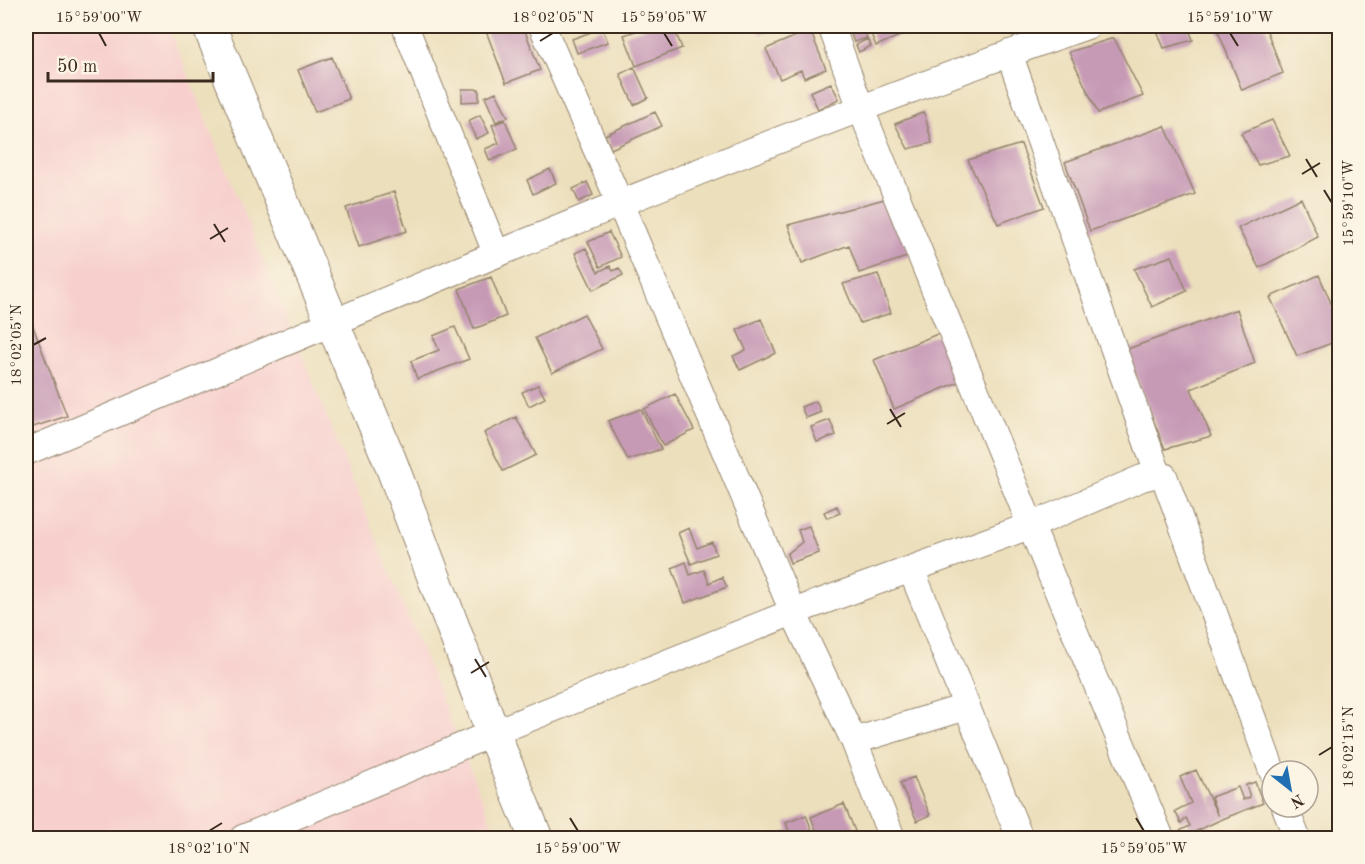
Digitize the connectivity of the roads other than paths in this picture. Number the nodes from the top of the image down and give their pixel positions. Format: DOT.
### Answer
graph roads {
  1 [pos="209,26"];
  2 [pos="405,26"];
  3 [pos="542,26"];
  4 [pos="831,26"];
  5 [pos="1087,26"];
  6 [pos="1009,53"];
  7 [pos="861,109"];
  8 [pos="620,203"];
  9 [pos="496,253"];
  10 [pos="333,324"];
  11 [pos="26,452"];
  12 [pos="1158,474"];
  13 [pos="1032,525"];
  14 [pos="911,569"];
  15 [pos="794,612"];
  16 [pos="966,707"];
  17 [pos="493,733"];
  18 [pos="854,741"];
  19 [pos="1268,759"];
  20 [pos="1290,819"];
  21 [pos="254,837"];
  22 [pos="536,838"];
  23 [pos="892,838"];
  24 [pos="1020,838"];
  25 [pos="1161,838"];
  26 [pos="1297,838"];
  1 -- 10 [label="street"];
  2 -- 9 [label="street"];
  3 -- 8 [label="street"];
  4 -- 7 [label="street"];
  5 -- 6 [label="street"];
  6 -- 7 [label="street"];
  6 -- 12 [label="street"];
  7 -- 8 [label="street"];
  7 -- 13 [label="street"];
  8 -- 9 [label="street"];
  8 -- 15 [label="street"];
  9 -- 10 [label="street"];
  10 -- 11 [label="street"];
  10 -- 17 [label="street"];
  12 -- 13 [label="street"];
  12 -- 19 [label="street"];
  13 -- 14 [label="street"];
  13 -- 25 [label="street"];
  14 -- 15 [label="street"];
  14 -- 16 [label="street"];
  15 -- 17 [label="street"];
  15 -- 18 [label="street"];
  16 -- 18 [label="street"];
  16 -- 24 [label="street"];
  17 -- 21 [label="street"];
  17 -- 22 [label="street"];
  18 -- 23 [label="street"];
  20 -- 26 [label="street"];
}
